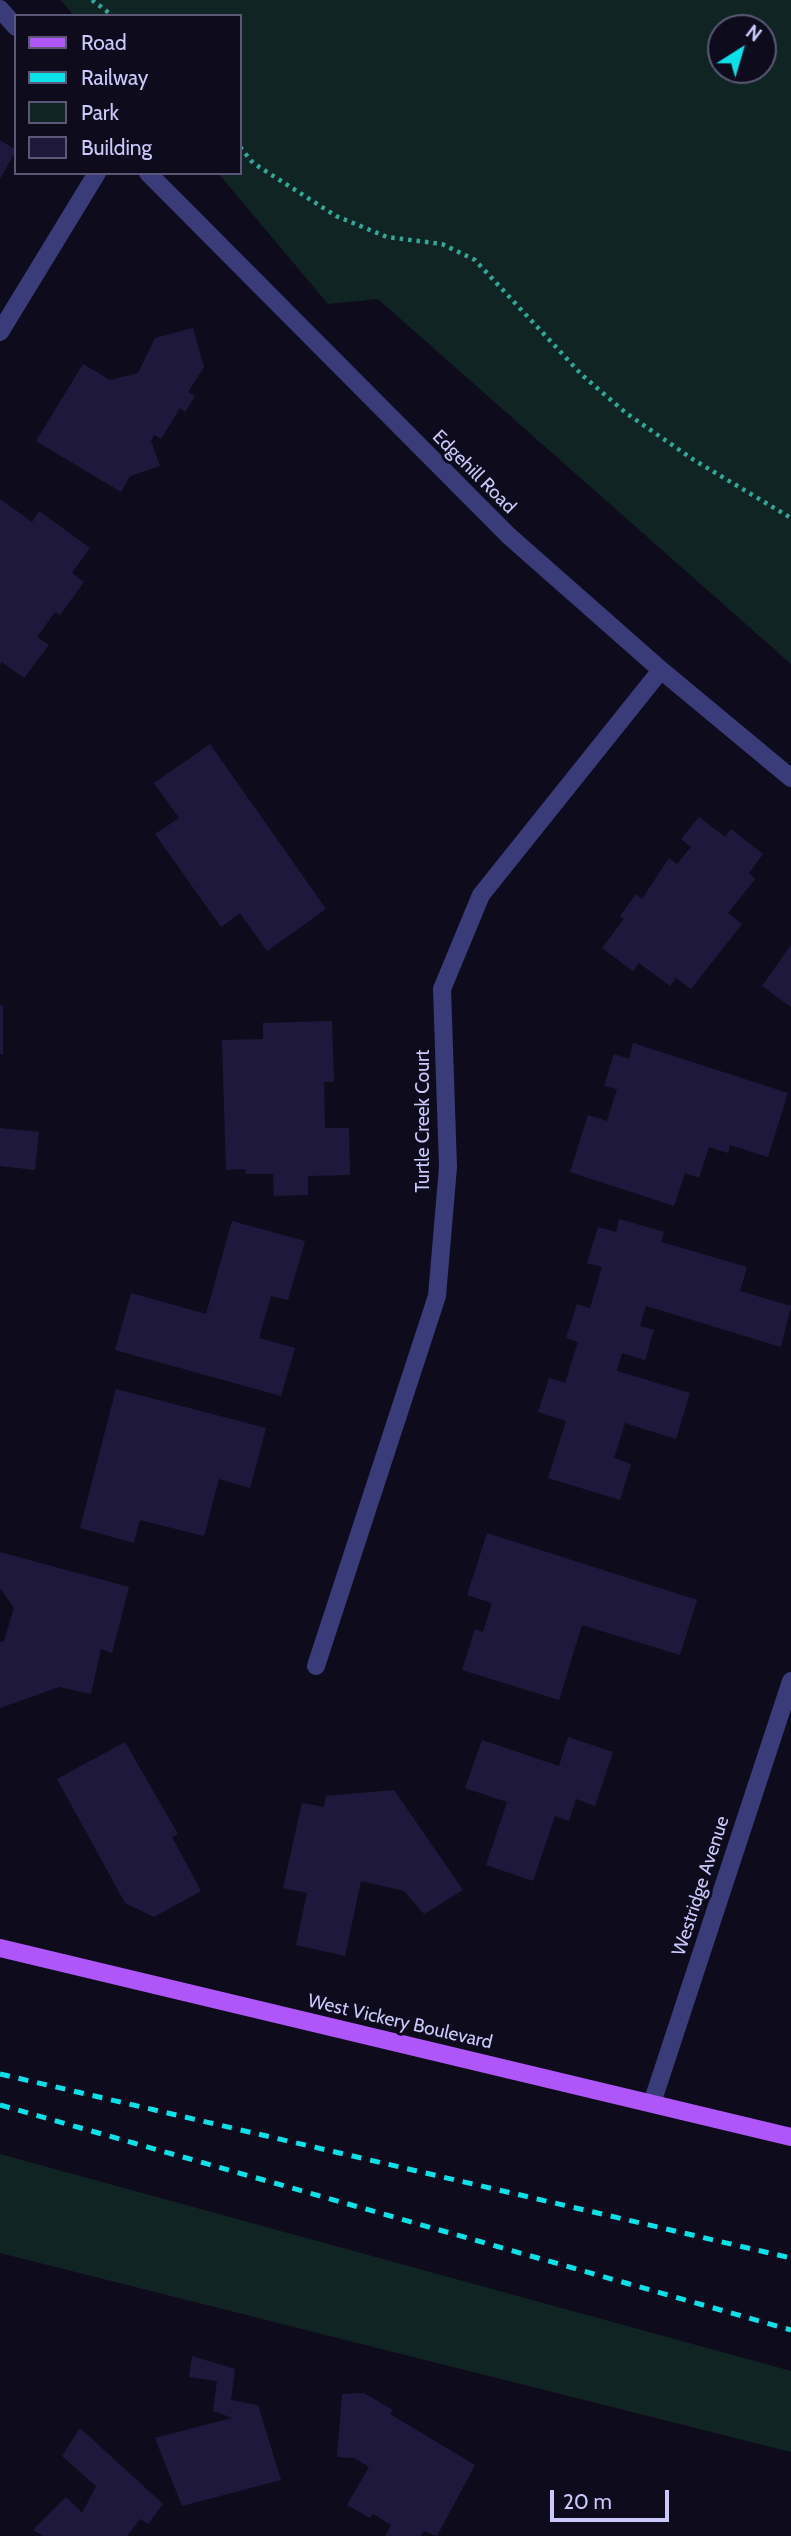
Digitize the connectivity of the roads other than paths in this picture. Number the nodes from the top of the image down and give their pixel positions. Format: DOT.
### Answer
graph roads {
  1 [pos="0,9"];
  2 [pos="14,25"];
  3 [pos="96,175"];
  4 [pos="150,175"];
  5 [pos="0,332"];
  6 [pos="661,670"];
  7 [pos="791,778"];
  8 [pos="316,1666"];
  9 [pos="791,1681"];
  10 [pos="0,1948"];
  11 [pos="652,2104"];
  12 [pos="791,2137"];
  1 -- 2 [label="street"];
  3 -- 5 [label="street"];
  4 -- 6 [label="street, Edgehill Road"];
  6 -- 7 [label="street, Edgehill Road"];
  6 -- 8 [label="street, Turtle Creek Court"];
  9 -- 11 [label="street, Westridge Avenue"];
  10 -- 11 [label="main road, West Vickery Boulevard"];
  11 -- 12 [label="main road, West Vickery Boulevard"];
}
